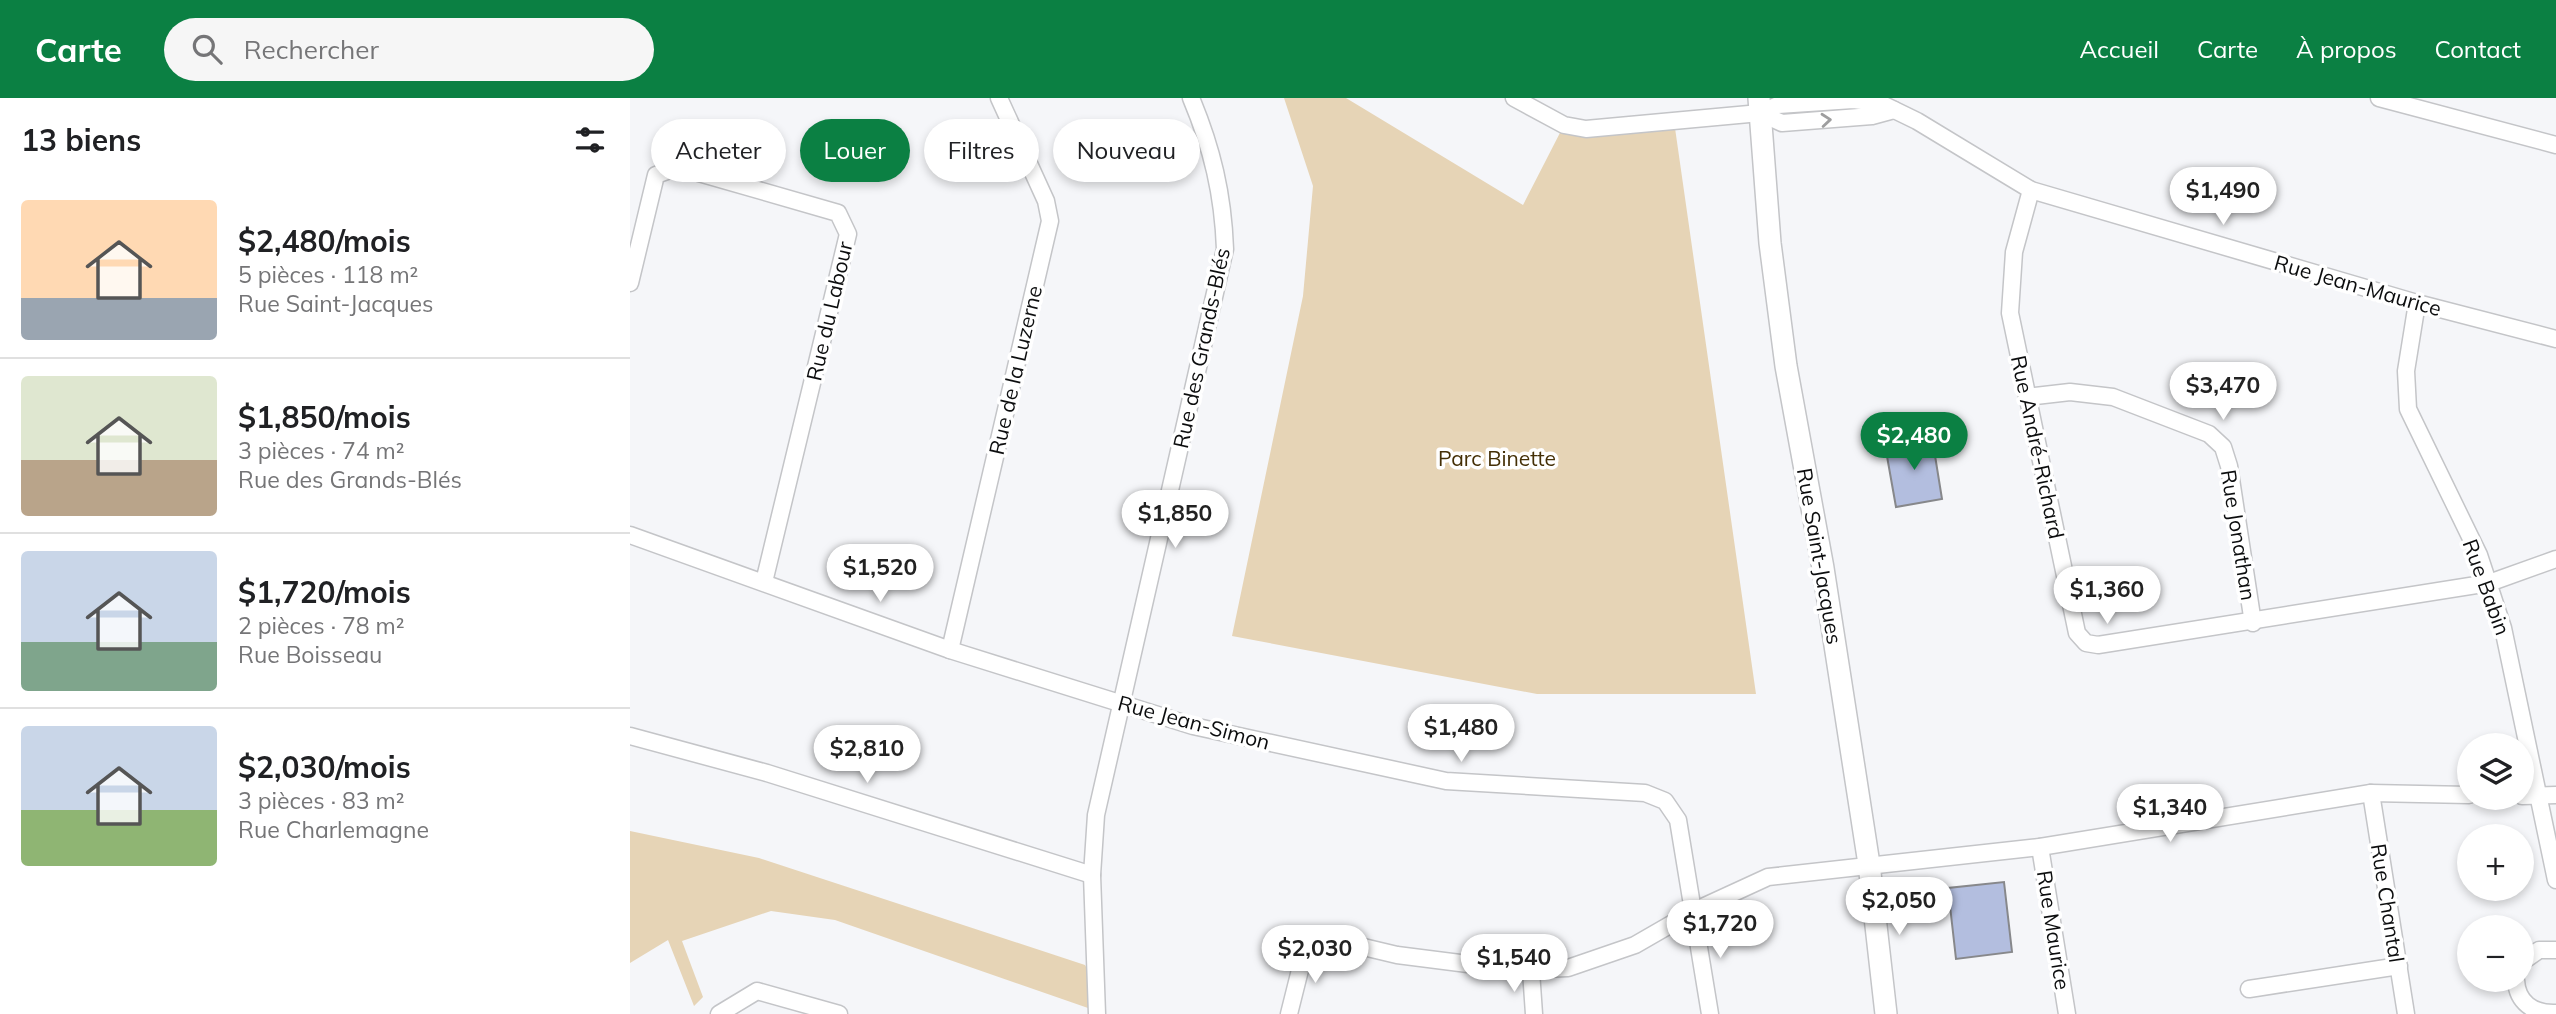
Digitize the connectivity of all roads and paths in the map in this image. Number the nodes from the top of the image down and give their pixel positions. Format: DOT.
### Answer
graph roads {
  1 [pos="999,98"];
  2 [pos="1191,98"];
  3 [pos="1514,98"];
  4 [pos="2388,99"];
  5 [pos="1760,106"];
  6 [pos="2556,145"];
  7 [pos="2031,190"];
  8 [pos="630,283"];
  9 [pos="2417,303"];
  10 [pos="2556,339"];
  11 [pos="2027,397"];
  12 [pos="630,535"];
  13 [pos="2556,559"];
  14 [pos="764,582"];
  15 [pos="2489,583"];
  16 [pos="2253,623"];
  17 [pos="950,650"];
  18 [pos="1120,703"];
  19 [pos="630,736"];
  20 [pos="2371,793"];
  21 [pos="2457,795"];
  22 [pos="2548,796"];
  23 [pos="2040,847"];
  24 [pos="1869,864"];
  25 [pos="1092,875"];
  26 [pos="2556,880"];
  27 [pos="1694,911"];
  28 [pos="2556,950"];
  29 [pos="2534,954"];
  30 [pos="2399,966"];
  31 [pos="1531,971"];
  32 [pos="2249,989"];
  33 [pos="2518,992"];
  34 [pos="2556,1013"];
  35 [pos="719,1014"];
  36 [pos="839,1014"];
  37 [pos="1097,1014"];
  38 [pos="1289,1014"];
  39 [pos="1534,1014"];
  40 [pos="1710,1014"];
  41 [pos="1886,1014"];
  42 [pos="2067,1014"];
  43 [pos="2406,1014"];
  1 -- 17 [label="street, Rue de la Luzerne"];
  2 -- 18 [label="street, Rue des Grands-Blés"];
  3 -- 5 [label="street, Rue Jean-Maurice"];
  4 -- 6 [label="street"];
  5 -- 7 [label="street, Rue Jean-Maurice"];
  5 -- 24 [label="street, Rue Saint-Jacques"];
  7 -- 9 [label="street, Rue Jean-Maurice"];
  7 -- 11 [label="street, Rue André-Richard"];
  8 -- 14 [label="street, Rue du Labour"];
  9 -- 10 [label="street, Rue Jean-Maurice"];
  9 -- 15 [label="street, Rue Babin"];
  11 -- 16 [label="street, Rue Jonathan"];
  11 -- 16 [label="street, Rue André-Richard"];
  12 -- 14 [label="street, Rue Jean-Simon"];
  13 -- 15 [label="street, Rue André-Richard"];
  14 -- 17 [label="street, Rue Jean-Simon"];
  15 -- 16 [label="street, Rue André-Richard"];
  15 -- 22 [label="street, Rue Babin"];
  17 -- 18 [label="street, Rue Jean-Simon"];
  18 -- 25 [label="street, Rue des Grands-Blés"];
  18 -- 27 [label="street, Rue Jean-Simon"];
  19 -- 25 [label="street"];
  20 -- 21 [label="street"];
  20 -- 23 [label="street"];
  20 -- 30 [label="street, Rue Chantal"];
  22 -- 26 [label="street, Rue Babin"];
  23 -- 24 [label="street"];
  23 -- 42 [label="street, Rue Maurice"];
  24 -- 27 [label="street"];
  24 -- 41 [label="street, Rue Saint-Jacques"];
  25 -- 37 [label="street, Rue des Grands-Blés"];
  27 -- 31 [label="street"];
  27 -- 40 [label="street, Rue Jean-Simon"];
  28 -- 29 [label="street"];
  30 -- 32 [label="street"];
  30 -- 43 [label="street, Rue Chantal"];
  31 -- 38 [label="street"];
  31 -- 39 [label="street"];
  33 -- 34 [label="street"];
  35 -- 36 [label="street"];
}
